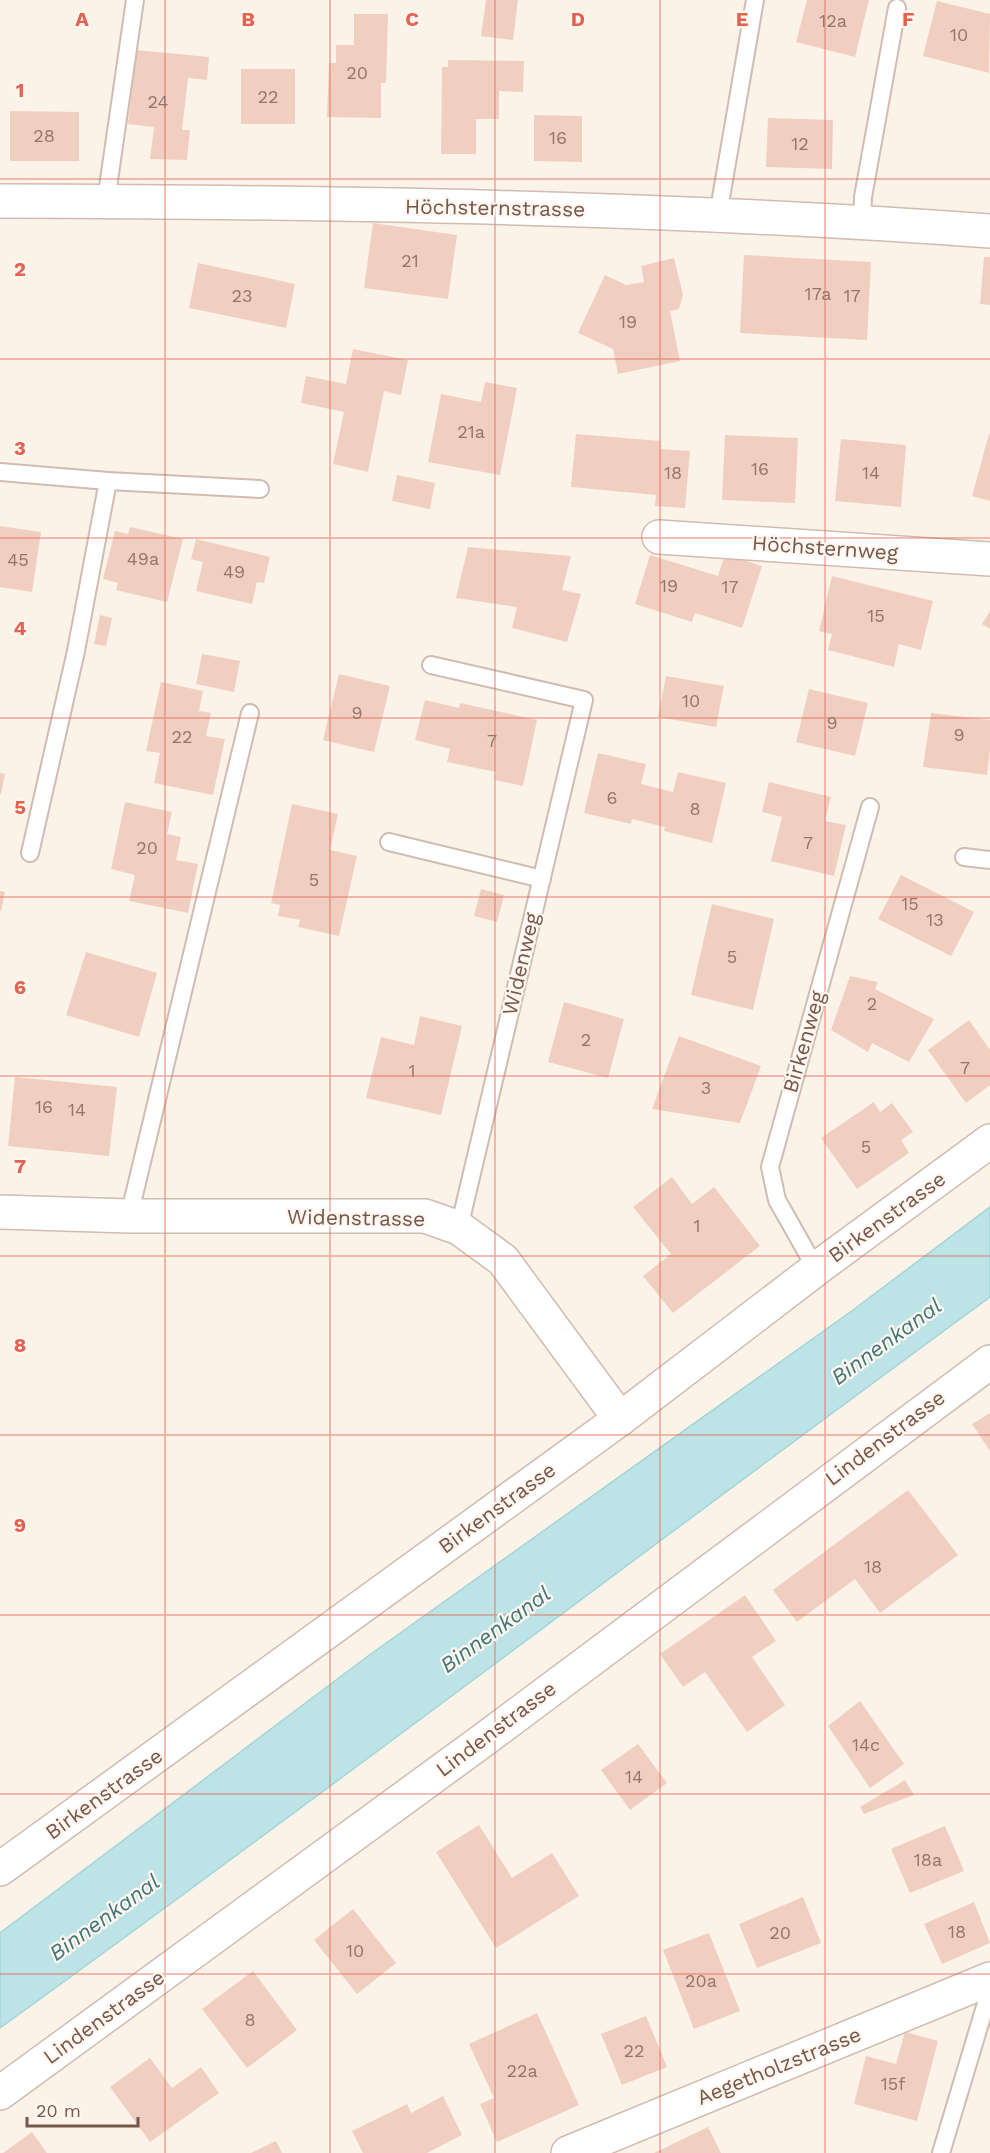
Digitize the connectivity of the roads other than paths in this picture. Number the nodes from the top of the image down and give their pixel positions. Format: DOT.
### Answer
graph roads {
  1 [pos="135,0"];
  2 [pos="755,0"];
  3 [pos="897,8"];
  4 [pos="0,201"];
  5 [pos="106,201"];
  6 [pos="718,215"];
  7 [pos="862,222"];
  8 [pos="990,231"];
  9 [pos="0,472"];
  10 [pos="108,481"];
  11 [pos="260,489"];
  12 [pos="659,537"];
  13 [pos="990,559"];
  14 [pos="430,664"];
  15 [pos="250,713"];
  16 [pos="870,807"];
  17 [pos="389,842"];
  18 [pos="30,853"];
  19 [pos="964,857"];
  20 [pos="990,860"];
  21 [pos="542,879"];
  22 [pos="990,1142"];
  23 [pos="0,1212"];
  24 [pos="129,1216"];
  25 [pos="459,1228"];
  26 [pos="816,1269"];
  27 [pos="990,1362"];
  28 [pos="620,1419"];
  29 [pos="0,1869"];
  30 [pos="990,1979"];
  31 [pos="990,1990"];
  32 [pos="0,2093"];
  33 [pos="567,2153"];
  34 [pos="941,2153"];
  1 -- 5 [label="lane"];
  2 -- 6 [label="lane"];
  3 -- 7 [label="lane"];
  4 -- 5 [label="street, Höchsternstrasse"];
  5 -- 6 [label="street, Höchsternstrasse"];
  6 -- 7 [label="street, Höchsternstrasse"];
  7 -- 8 [label="street, Höchsternstrasse"];
  9 -- 10 [label="lane"];
  10 -- 11 [label="lane"];
  10 -- 18 [label="lane"];
  12 -- 13 [label="street, Höchsternweg"];
  14 -- 21 [label="lane, Widenweg"];
  15 -- 24 [label="lane"];
  16 -- 26 [label="lane, Birkenweg"];
  17 -- 21 [label="lane"];
  19 -- 20 [label="lane"];
  21 -- 25 [label="lane, Widenweg"];
  22 -- 26 [label="street, Birkenstrasse"];
  23 -- 24 [label="street, Widenstrasse"];
  24 -- 25 [label="street, Widenstrasse"];
  25 -- 28 [label="street, Widenstrasse"];
  26 -- 28 [label="street, Birkenstrasse"];
  27 -- 32 [label="street, Lindenstrasse"];
  28 -- 29 [label="street, Birkenstrasse"];
  30 -- 33 [label="street, Aegetholzstrasse"];
  31 -- 34 [label="lane"];
}
